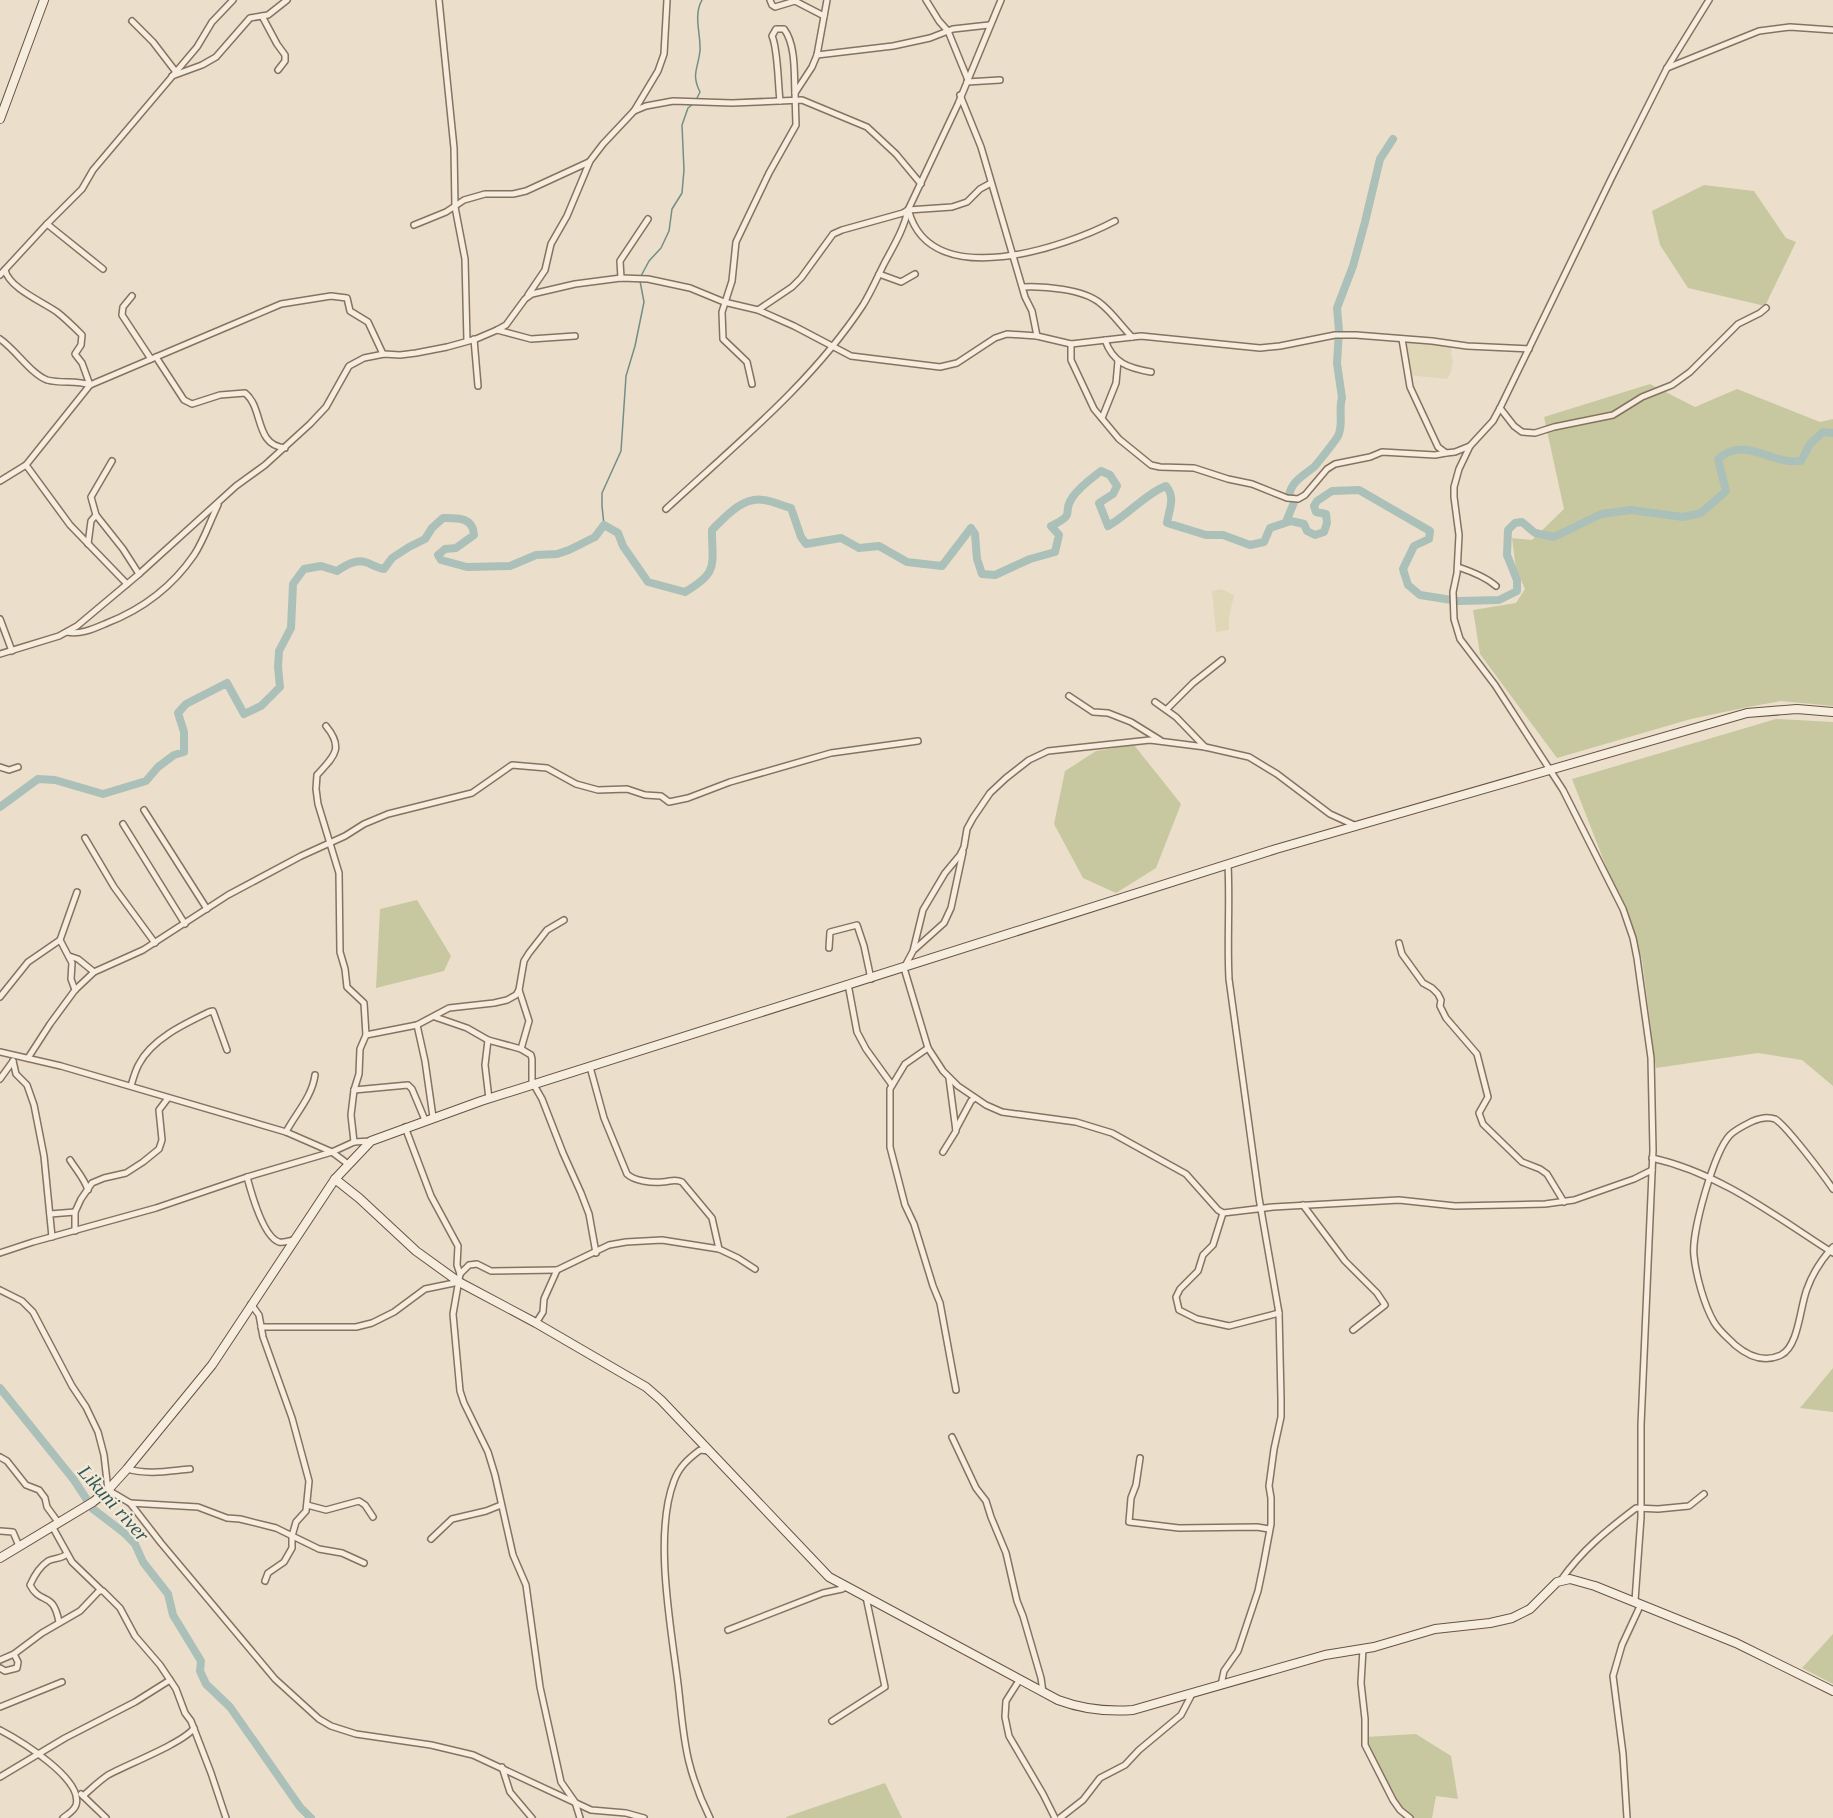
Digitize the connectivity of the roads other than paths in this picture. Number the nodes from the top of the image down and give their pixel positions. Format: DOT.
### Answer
graph roads {
  1 [pos="44,0"];
  2 [pos="233,0"];
  3 [pos="287,0"];
  4 [pos="439,0"];
  5 [pos="667,0"];
  6 [pos="770,0"];
  7 [pos="926,0"];
  8 [pos="1001,0"];
  9 [pos="1708,0"];
  10 [pos="826,1"];
  11 [pos="262,16"];
  12 [pos="824,16"];
  13 [pos="132,21"];
  14 [pos="989,25"];
  15 [pos="1833,30"];
  16 [pos="948,31"];
  17 [pos="817,55"];
  18 [pos="1667,68"];
  19 [pos="278,69"];
  20 [pos="174,74"];
  21 [pos="1000,80"];
  22 [pos="968,81"];
  23 [pos="0,92"];
  24 [pos="795,93"];
  25 [pos="9,95"];
  26 [pos="960,95"];
  27 [pos="780,100"];
  28 [pos="795,100"];
  29 [pos="634,111"];
  30 [pos="0,119"];
  31 [pos="590,161"];
  32 [pos="991,183"];
  33 [pos="921,184"];
  34 [pos="455,207"];
  35 [pos="908,210"];
  36 [pos="648,219"];
  37 [pos="1115,221"];
  38 [pos="47,224"];
  39 [pos="414,225"];
  40 [pos="1014,255"];
  41 [pos="103,269"];
  42 [pos="5,270"];
  43 [pos="879,274"];
  44 [pos="915,274"];
  45 [pos="0,275"];
  46 [pos="621,278"];
  47 [pos="1023,287"];
  48 [pos="132,296"];
  49 [pos="525,299"];
  50 [pos="724,302"];
  51 [pos="1766,308"];
  52 [pos="758,310"];
  53 [pos="497,330"];
  54 [pos="575,336"];
  55 [pos="1037,336"];
  56 [pos="1132,337"];
  57 [pos="0,339"];
  58 [pos="474,339"];
  59 [pos="1402,339"];
  60 [pos="1105,340"];
  61 [pos="467,341"];
  62 [pos="1071,344"];
  63 [pos="832,346"];
  64 [pos="1529,350"];
  65 [pos="383,354"];
  66 [pos="154,358"];
  67 [pos="1118,361"];
  68 [pos="1151,372"];
  69 [pos="752,384"];
  70 [pos="90,385"];
  71 [pos="478,386"];
  72 [pos="1500,408"];
  73 [pos="1102,418"];
  74 [pos="1470,446"];
  75 [pos="285,448"];
  76 [pos="1446,453"];
  77 [pos="111,461"];
  78 [pos="26,465"];
  79 [pos="0,481"];
  80 [pos="220,501"];
  81 [pos="666,509"];
  82 [pos="96,515"];
  83 [pos="88,544"];
  84 [pos="1458,567"];
  85 [pos="139,574"];
  86 [pos="127,584"];
  87 [pos="1496,586"];
  88 [pos="0,619"];
  89 [pos="67,632"];
  90 [pos="12,651"];
  91 [pos="0,654"];
  92 [pos="1222,660"];
  93 [pos="1069,696"];
  94 [pos="1155,702"];
  95 [pos="1167,709"];
  96 [pos="1833,712"];
  97 [pos="326,726"];
  98 [pos="1162,740"];
  99 [pos="918,741"];
  100 [pos="1205,747"];
  101 [pos="0,767"];
  102 [pos="18,767"];
  103 [pos="1550,769"];
  104 [pos="144,810"];
  105 [pos="123,824"];
  106 [pos="1354,825"];
  107 [pos="85,838"];
  108 [pos="331,843"];
  109 [pos="964,848"];
  110 [pos="1228,865"];
  111 [pos="77,892"];
  112 [pos="207,909"];
  113 [pos="564,920"];
  114 [pos="185,924"];
  115 [pos="60,940"];
  116 [pos="155,943"];
  117 [pos="1399,943"];
  118 [pos="829,948"];
  119 [pos="914,951"];
  120 [pos="69,956"];
  121 [pos="904,968"];
  122 [pos="94,972"];
  123 [pos="871,979"];
  124 [pos="848,984"];
  125 [pos="75,990"];
  126 [pos="519,990"];
  127 [pos="0,997"];
  128 [pos="435,1017"];
  129 [pos="417,1025"];
  130 [pos="366,1035"];
  131 [pos="488,1040"];
  132 [pos="928,1048"];
  133 [pos="521,1049"];
  134 [pos="227,1050"];
  135 [pos="0,1052"];
  136 [pos="14,1058"];
  137 [pos="28,1058"];
  138 [pos="590,1067"];
  139 [pos="315,1075"];
  140 [pos="949,1078"];
  141 [pos="0,1079"];
  142 [pos="533,1085"];
  143 [pos="892,1085"];
  144 [pos="131,1086"];
  145 [pos="354,1090"];
  146 [pos="168,1098"];
  147 [pos="975,1098"];
  148 [pos="489,1099"];
  149 [pos="429,1118"];
  150 [pos="405,1127"];
  151 [pos="956,1131"];
  152 [pos="286,1132"];
  153 [pos="371,1141"];
  154 [pos="354,1142"];
  155 [pos="332,1152"];
  156 [pos="944,1152"];
  157 [pos="1652,1158"];
  158 [pos="70,1160"];
  159 [pos="348,1164"];
  160 [pos="1652,1170"];
  161 [pos="247,1177"];
  162 [pos="1711,1178"];
  163 [pos="335,1179"];
  164 [pos="1833,1189"];
  165 [pos="88,1190"];
  166 [pos="1564,1202"];
  167 [pos="1303,1205"];
  168 [pos="1261,1208"];
  169 [pos="75,1212"];
  170 [pos="1223,1213"];
  171 [pos="50,1214"];
  172 [pos="75,1232"];
  173 [pos="52,1236"];
  174 [pos="293,1240"];
  175 [pos="719,1249"];
  176 [pos="1832,1250"];
  177 [pos="596,1252"];
  178 [pos="0,1253"];
  179 [pos="755,1269"];
  180 [pos="558,1270"];
  181 [pos="460,1278"];
  182 [pos="0,1290"];
  183 [pos="251,1304"];
  184 [pos="1279,1312"];
  185 [pos="536,1323"];
  186 [pos="261,1327"];
  187 [pos="1353,1330"];
  188 [pos="956,1390"];
  189 [pos="952,1437"];
  190 [pos="710,1451"];
  191 [pos="0,1457"];
  192 [pos="1140,1458"];
  193 [pos="127,1469"];
  194 [pos="190,1469"];
  195 [pos="108,1490"];
  196 [pos="1704,1494"];
  197 [pos="130,1503"];
  198 [pos="307,1504"];
  199 [pos="501,1505"];
  200 [pos="1641,1508"];
  201 [pos="372,1517"];
  202 [pos="55,1524"];
  203 [pos="1269,1529"];
  204 [pos="0,1531"];
  205 [pos="292,1536"];
  206 [pos="431,1539"];
  207 [pos="19,1546"];
  208 [pos="67,1554"];
  209 [pos="0,1558"];
  210 [pos="364,1563"];
  211 [pos="1561,1580"];
  212 [pos="265,1581"];
  213 [pos="847,1586"];
  214 [pos="101,1590"];
  215 [pos="866,1597"];
  216 [pos="1638,1602"];
  217 [pos="59,1622"];
  218 [pos="728,1630"];
  219 [pos="1363,1649"];
  220 [pos="14,1654"];
  221 [pos="0,1660"];
  222 [pos="0,1668"];
  223 [pos="1020,1679"];
  224 [pos="170,1680"];
  225 [pos="62,1682"];
  226 [pos="1221,1686"];
  227 [pos="1833,1690"];
  228 [pos="1043,1692"];
  229 [pos="1192,1694"];
  230 [pos="0,1707"];
  231 [pos="832,1721"];
  232 [pos="194,1728"];
  233 [pos="0,1730"];
  234 [pos="39,1755"];
  235 [pos="502,1767"];
  236 [pos="0,1777"];
  237 [pos="71,1786"];
  238 [pos="83,1796"];
  239 [pos="575,1802"];
  240 [pos="529,1817"];
  241 [pos="63,1818"];
  242 [pos="106,1818"];
  243 [pos="225,1818"];
  244 [pos="580,1818"];
  245 [pos="644,1818"];
  246 [pos="710,1818"];
  247 [pos="1055,1818"];
  248 [pos="1060,1818"];
  249 [pos="1410,1818"];
  250 [pos="1627,1818"];
  1 -- 25 [label="street"];
  2 -- 20 [label="street"];
  3 -- 11 [label="street"];
  4 -- 34 [label="street"];
  5 -- 29 [label="street"];
  6 -- 12 [label="street"];
  7 -- 16 [label="street"];
  8 -- 14 [label="street"];
  9 -- 18 [label="street"];
  10 -- 12 [label="street"];
  11 -- 19 [label="street"];
  11 -- 20 [label="street"];
  12 -- 17 [label="street"];
  13 -- 20 [label="street"];
  14 -- 16 [label="street"];
  14 -- 22 [label="street"];
  15 -- 18 [label="street"];
  16 -- 17 [label="street"];
  16 -- 22 [label="street"];
  17 -- 24 [label="street"];
  18 -- 64 [label="street"];
  20 -- 38 [label="street"];
  21 -- 22 [label="street"];
  22 -- 26 [label="street"];
  23 -- 25 [label="street"];
  24 -- 27 [label="street"];
  24 -- 28 [label="street"];
  25 -- 30 [label="street"];
  26 -- 32 [label="street"];
  26 -- 33 [label="street"];
  27 -- 28 [label="street"];
  27 -- 29 [label="street"];
  28 -- 33 [label="street"];
  28 -- 50 [label="street"];
  29 -- 31 [label="street"];
  31 -- 34 [label="street"];
  31 -- 49 [label="street"];
  32 -- 35 [label="street"];
  32 -- 40 [label="street"];
  33 -- 35 [label="street"];
  34 -- 39 [label="street"];
  34 -- 61 [label="street"];
  35 -- 40 [label="street"];
  35 -- 43 [label="street"];
  35 -- 52 [label="street"];
  36 -- 46 [label="street"];
  37 -- 40 [label="street"];
  38 -- 41 [label="street"];
  38 -- 42 [label="street"];
  40 -- 47 [label="street"];
  42 -- 45 [label="street"];
  42 -- 70 [label="street"];
  43 -- 44 [label="street"];
  43 -- 63 [label="street"];
  46 -- 49 [label="street"];
  46 -- 50 [label="street"];
  47 -- 55 [label="street"];
  47 -- 56 [label="street"];
  48 -- 66 [label="street"];
  49 -- 53 [label="street"];
  50 -- 52 [label="street"];
  50 -- 69 [label="street"];
  51 -- 72 [label="street"];
  52 -- 63 [label="street"];
  53 -- 54 [label="street"];
  53 -- 58 [label="street"];
  55 -- 62 [label="street"];
  55 -- 63 [label="street"];
  56 -- 59 [label="street"];
  56 -- 60 [label="street"];
  57 -- 70 [label="street"];
  58 -- 61 [label="street"];
  58 -- 71 [label="street"];
  59 -- 64 [label="street"];
  59 -- 76 [label="street"];
  60 -- 62 [label="street"];
  60 -- 67 [label="street"];
  61 -- 65 [label="street"];
  62 -- 73 [label="street"];
  63 -- 81 [label="street"];
  64 -- 72 [label="street"];
  65 -- 66 [label="street"];
  65 -- 75 [label="street"];
  66 -- 70 [label="street"];
  66 -- 75 [label="street"];
  67 -- 68 [label="street"];
  67 -- 73 [label="street"];
  70 -- 78 [label="street"];
  72 -- 74 [label="street"];
  73 -- 76 [label="street"];
  74 -- 76 [label="street"];
  74 -- 84 [label="street"];
  75 -- 80 [label="street"];
  77 -- 82 [label="street"];
  78 -- 79 [label="street"];
  78 -- 83 [label="street"];
  80 -- 85 [label="street"];
  80 -- 89 [label="street"];
  82 -- 83 [label="street"];
  82 -- 85 [label="street"];
  83 -- 86 [label="street"];
  84 -- 87 [label="street"];
  84 -- 103 [label="street"];
  85 -- 86 [label="street"];
  86 -- 89 [label="street"];
  88 -- 90 [label="street"];
  89 -- 90 [label="street"];
  90 -- 91 [label="street"];
  92 -- 95 [label="street"];
  93 -- 98 [label="street"];
  94 -- 95 [label="street"];
  95 -- 100 [label="street"];
  96 -- 103 [label="street"];
  97 -- 108 [label="street"];
  98 -- 100 [label="street"];
  98 -- 109 [label="street"];
  99 -- 108 [label="street"];
  100 -- 106 [label="street"];
  101 -- 102 [label="street"];
  103 -- 106 [label="street"];
  103 -- 157 [label="street"];
  104 -- 112 [label="street"];
  105 -- 114 [label="street"];
  106 -- 110 [label="street"];
  107 -- 116 [label="street"];
  108 -- 112 [label="street"];
  108 -- 130 [label="street"];
  109 -- 119 [label="street"];
  109 -- 119 [label="street"];
  110 -- 121 [label="street"];
  110 -- 168 [label="street"];
  111 -- 115 [label="street"];
  112 -- 114 [label="street"];
  113 -- 126 [label="street"];
  114 -- 116 [label="street"];
  115 -- 120 [label="street"];
  115 -- 127 [label="street"];
  116 -- 122 [label="street"];
  117 -- 166 [label="street"];
  118 -- 123 [label="street"];
  119 -- 121 [label="street"];
  120 -- 122 [label="street"];
  120 -- 125 [label="street"];
  121 -- 123 [label="street"];
  121 -- 132 [label="street"];
  122 -- 125 [label="street"];
  123 -- 124 [label="street"];
  124 -- 138 [label="street"];
  124 -- 143 [label="street"];
  125 -- 137 [label="street"];
  126 -- 128 [label="street"];
  126 -- 133 [label="street"];
  128 -- 129 [label="street"];
  128 -- 131 [label="street"];
  129 -- 130 [label="street"];
  129 -- 149 [label="street"];
  130 -- 145 [label="street"];
  131 -- 133 [label="street"];
  131 -- 148 [label="street"];
  132 -- 140 [label="street"];
  132 -- 143 [label="street"];
  133 -- 142 [label="street"];
  134 -- 144 [label="street"];
  135 -- 136 [label="street"];
  136 -- 137 [label="street"];
  136 -- 141 [label="street"];
  136 -- 171 [label="street"];
  137 -- 144 [label="street"];
  138 -- 142 [label="street"];
  138 -- 175 [label="street"];
  139 -- 152 [label="street"];
  140 -- 147 [label="street"];
  140 -- 151 [label="street"];
  142 -- 148 [label="street"];
  142 -- 177 [label="street"];
  143 -- 188 [label="street"];
  144 -- 146 [label="street"];
  145 -- 149 [label="street"];
  145 -- 154 [label="street"];
  146 -- 152 [label="street"];
  146 -- 165 [label="street"];
  147 -- 151 [label="street"];
  147 -- 170 [label="street"];
  148 -- 149 [label="street"];
  149 -- 150 [label="street"];
  150 -- 153 [label="street"];
  150 -- 181 [label="street"];
  151 -- 156 [label="street"];
  152 -- 155 [label="street"];
  153 -- 154 [label="street"];
  153 -- 159 [label="street"];
  154 -- 155 [label="street"];
  155 -- 159 [label="street"];
  155 -- 161 [label="street"];
  157 -- 160 [label="street"];
  157 -- 162 [label="street"];
  158 -- 165 [label="street"];
  159 -- 163 [label="street"];
  160 -- 166 [label="street"];
  160 -- 200 [label="street"];
  161 -- 172 [label="street"];
  161 -- 174 [label="street"];
  162 -- 164 [label="street"];
  162 -- 176 [label="street"];
  162 -- 176 [label="street"];
  163 -- 174 [label="street"];
  163 -- 181 [label="street"];
  165 -- 169 [label="street"];
  166 -- 167 [label="street"];
  167 -- 168 [label="street"];
  167 -- 187 [label="street"];
  168 -- 170 [label="street"];
  168 -- 184 [label="street"];
  169 -- 171 [label="street"];
  169 -- 172 [label="street"];
  170 -- 184 [label="street"];
  171 -- 173 [label="street"];
  172 -- 173 [label="street"];
  173 -- 178 [label="street"];
  174 -- 183 [label="street"];
  175 -- 177 [label="street"];
  175 -- 179 [label="street"];
  177 -- 180 [label="street"];
  180 -- 181 [label="street"];
  180 -- 185 [label="street"];
  181 -- 185 [label="street"];
  181 -- 186 [label="street"];
  181 -- 199 [label="street"];
  182 -- 195 [label="street"];
  183 -- 186 [label="street"];
  183 -- 193 [label="street"];
  184 -- 203 [label="street"];
  185 -- 190 [label="street"];
  186 -- 198 [label="street"];
  189 -- 228 [label="street"];
  190 -- 213 [label="street"];
  190 -- 246 [label="street"];
  191 -- 202 [label="street"];
  192 -- 203 [label="street"];
  193 -- 194 [label="street"];
  193 -- 195 [label="street"];
  195 -- 197 [label="street"];
  195 -- 202 [label="street"];
  196 -- 200 [label="street"];
  197 -- 205 [label="street"];
  197 -- 235 [label="street"];
  198 -- 201 [label="street"];
  198 -- 205 [label="street"];
  199 -- 206 [label="street"];
  199 -- 239 [label="street"];
  200 -- 211 [label="street"];
  200 -- 216 [label="street"];
  202 -- 207 [label="street"];
  202 -- 208 [label="street"];
  203 -- 226 [label="street"];
  204 -- 207 [label="street"];
  205 -- 210 [label="street"];
  205 -- 212 [label="street"];
  207 -- 209 [label="street"];
  208 -- 214 [label="street"];
  208 -- 217 [label="street"];
  211 -- 216 [label="street"];
  211 -- 219 [label="street"];
  213 -- 215 [label="street"];
  213 -- 218 [label="street"];
  214 -- 217 [label="street"];
  214 -- 224 [label="street"];
  215 -- 223 [label="street"];
  215 -- 231 [label="street"];
  216 -- 227 [label="street"];
  216 -- 250 [label="street"];
  217 -- 220 [label="street"];
  219 -- 226 [label="street"];
  219 -- 249 [label="street"];
  220 -- 221 [label="street"];
  220 -- 222 [label="street"];
  223 -- 228 [label="street"];
  223 -- 247 [label="street"];
  224 -- 232 [label="street"];
  224 -- 234 [label="street"];
  225 -- 230 [label="street"];
  226 -- 229 [label="street"];
  228 -- 229 [label="street"];
  229 -- 248 [label="street"];
  232 -- 238 [label="street"];
  232 -- 243 [label="street"];
  233 -- 234 [label="street"];
  234 -- 236 [label="street"];
  234 -- 237 [label="street"];
  235 -- 239 [label="street"];
  235 -- 240 [label="street"];
  237 -- 238 [label="street"];
  237 -- 241 [label="street"];
  238 -- 242 [label="street"];
  239 -- 244 [label="street"];
  239 -- 245 [label="street"];
}
